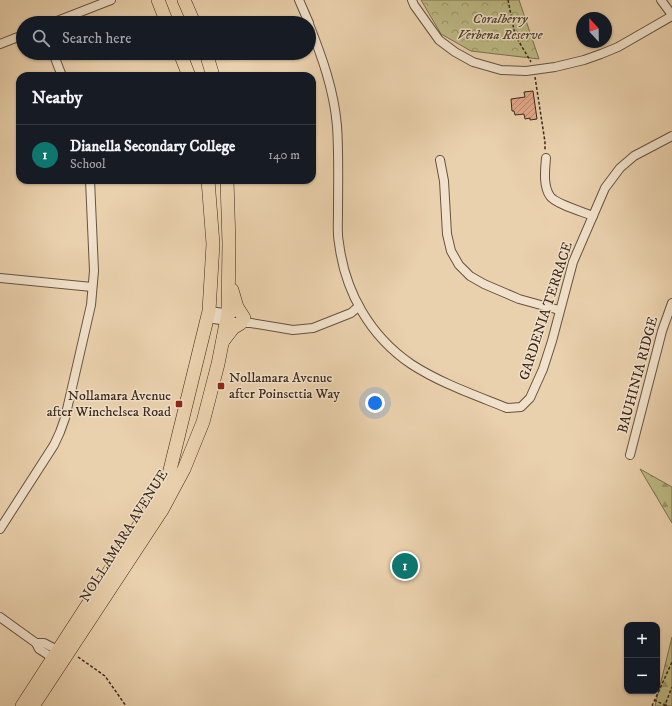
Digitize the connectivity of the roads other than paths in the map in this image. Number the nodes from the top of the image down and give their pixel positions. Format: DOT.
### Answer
graph roads {
  1 [pos="111,0"];
  2 [pos="158,0"];
  3 [pos="184,0"];
  4 [pos="299,0"];
  5 [pos="412,0"];
  6 [pos="661,0"];
  7 [pos="70,16"];
  8 [pos="164,16"];
  9 [pos="191,16"];
  10 [pos="306,16"];
  11 [pos="672,16"];
  12 [pos="16,38"];
  13 [pos="0,44"];
  14 [pos="316,44"];
  15 [pos="56,60"];
  16 [pos="183,60"];
  17 [pos="208,60"];
  18 [pos="61,72"];
  19 [pos="187,72"];
  20 [pos="212,72"];
  21 [pos="672,136"];
  22 [pos="546,158"];
  23 [pos="440,160"];
  24 [pos="90,184"];
  25 [pos="208,184"];
  26 [pos="227,184"];
  27 [pos="593,216"];
  28 [pos="228,276"];
  29 [pos="0,278"];
  30 [pos="92,287"];
  31 [pos="672,303"];
  32 [pos="358,307"];
  33 [pos="559,310"];
  34 [pos="208,315"];
  35 [pos="227,317"];
  36 [pos="245,321"];
  37 [pos="222,342"];
  38 [pos="205,414"];
  39 [pos="177,445"];
  40 [pos="630,455"];
  41 [pos="0,529"];
  42 [pos="0,617"];
  43 [pos="63,656"];
  44 [pos="22,706"];
  45 [pos="33,706"];
  1 -- 7 [label="street"];
  2 -- 8 [label="main road"];
  3 -- 9 [label="main road"];
  4 -- 10 [label="street"];
  5 -- 11 [label="street"];
  6 -- 11 [label="street"];
  12 -- 13 [label="street"];
  14 -- 32 [label="street"];
  15 -- 18 [label="street"];
  16 -- 19 [label="main road"];
  17 -- 20 [label="main road"];
  21 -- 27 [label="street, GARDENIA TERRACE"];
  22 -- 27 [label="street"];
  23 -- 33 [label="street"];
  24 -- 30 [label="street"];
  25 -- 34 [label="main road, NOLLAMARA AVENUE"];
  26 -- 28 [label="main road, NOLLAMARA AVENUE"];
  27 -- 33 [label="street, GARDENIA TERRACE"];
  28 -- 35 [label="main road, NOLLAMARA AVENUE"];
  28 -- 36 [label="main road"];
  29 -- 30 [label="street"];
  30 -- 41 [label="street"];
  31 -- 40 [label="street, BAUHINIA RIDGE"];
  32 -- 33 [label="street, GARDENIA TERRACE"];
  32 -- 36 [label="street"];
  34 -- 35 [label="street"];
  34 -- 39 [label="main road, NOLLAMARA AVENUE"];
  35 -- 36 [label="street"];
  35 -- 37 [label="main road, NOLLAMARA AVENUE"];
  36 -- 37 [label="main road"];
  37 -- 38 [label="main road, NOLLAMARA AVENUE"];
  38 -- 39 [label="main road"];
  38 -- 43 [label="main road, NOLLAMARA AVENUE"];
  39 -- 43 [label="main road, NOLLAMARA AVENUE"];
  42 -- 43 [label="street"];
  43 -- 44 [label="main road, NOLLAMARA AVENUE"];
  43 -- 45 [label="main road, NOLLAMARA AVENUE"];
}
